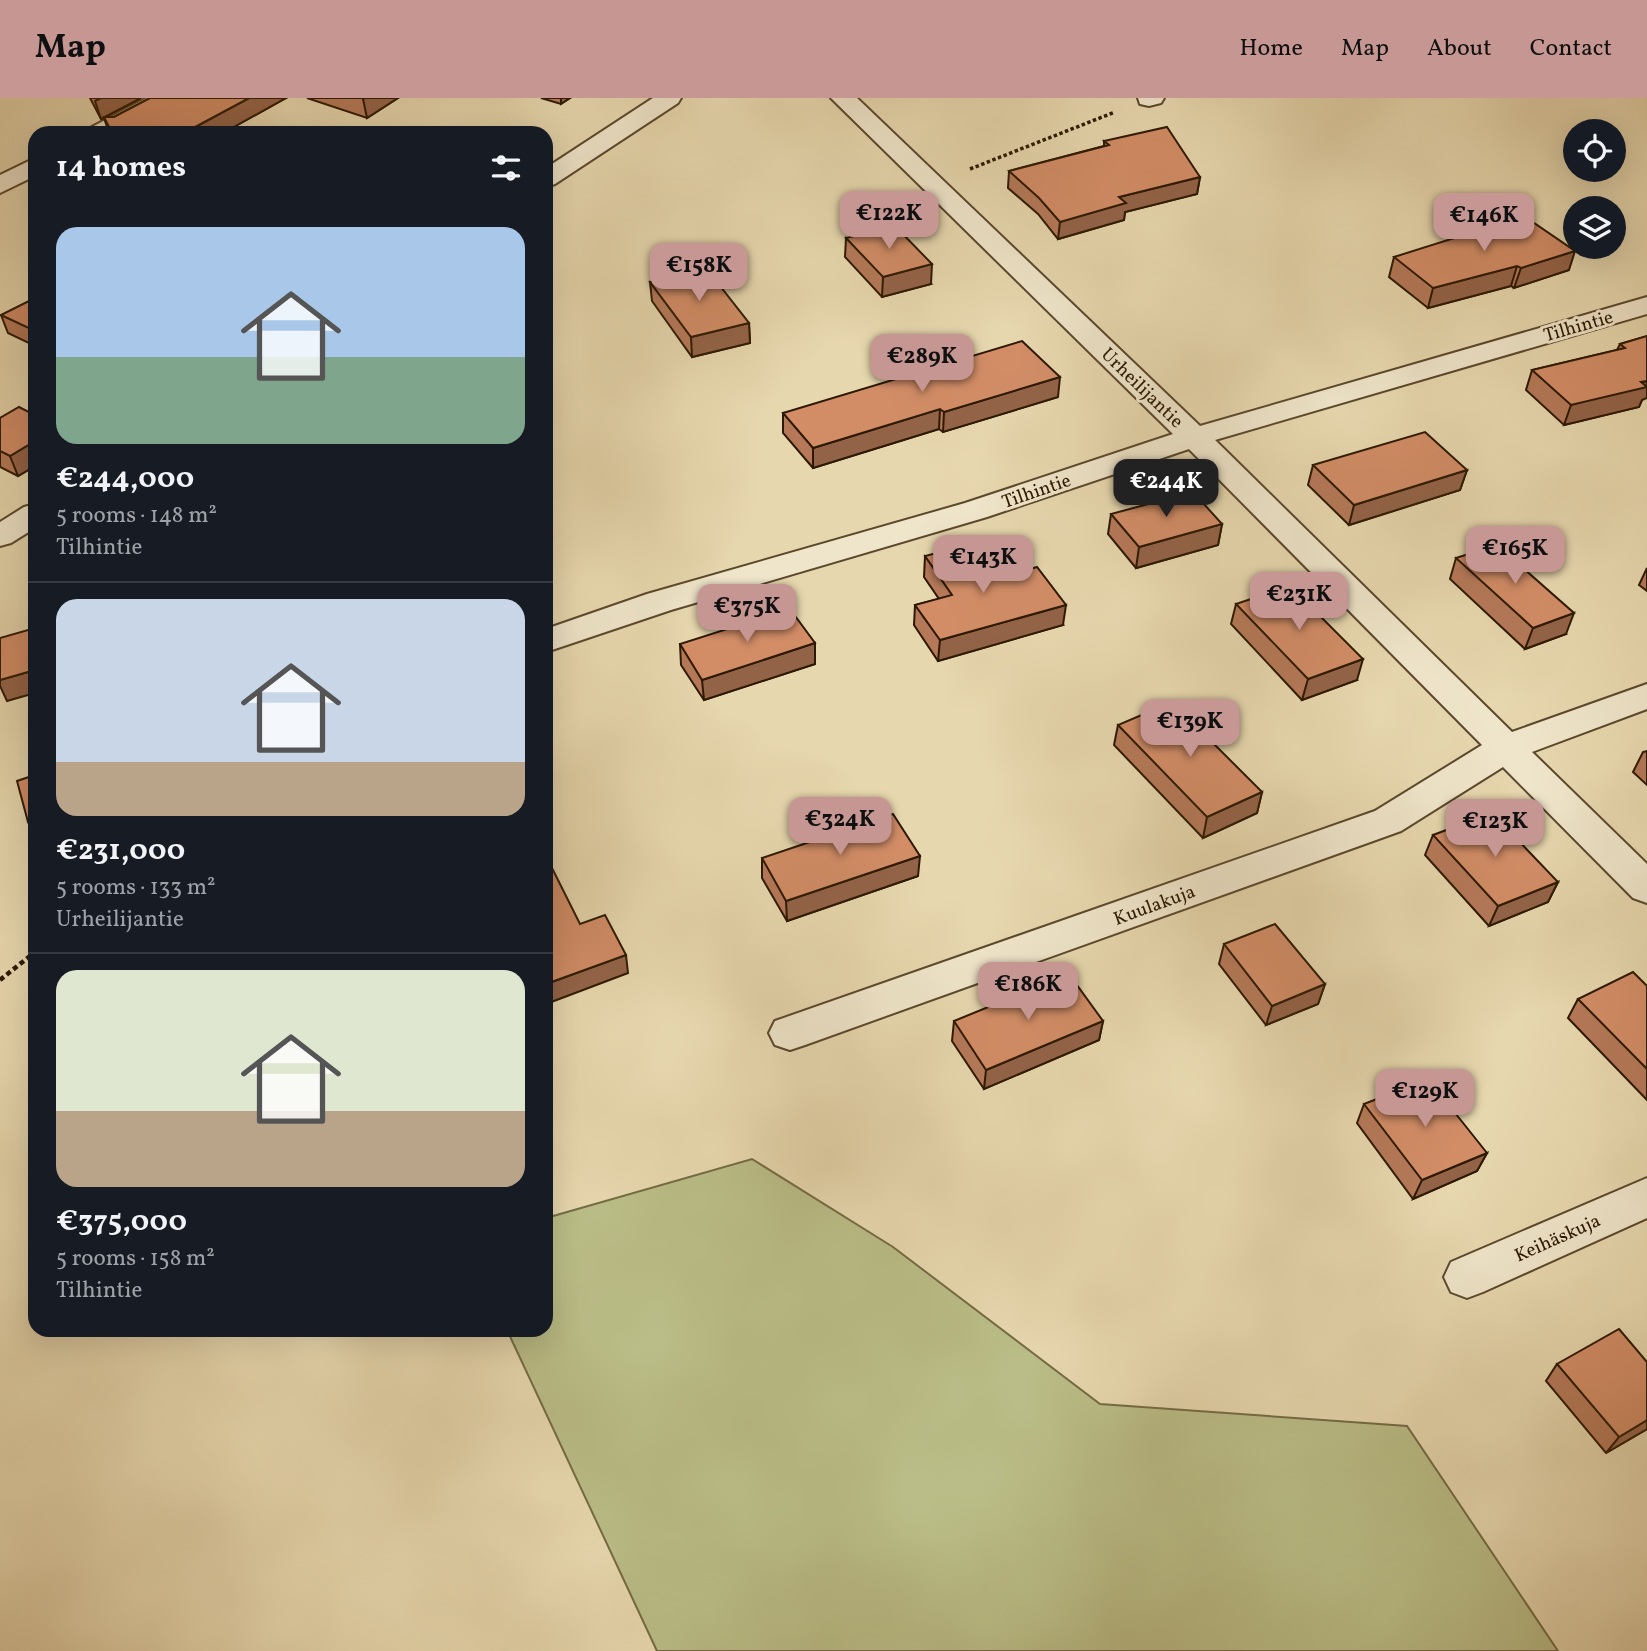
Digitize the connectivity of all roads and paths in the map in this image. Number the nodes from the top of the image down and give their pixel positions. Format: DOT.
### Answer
graph roads {
  1 [pos="165,98"];
  2 [pos="669,98"];
  3 [pos="843,98"];
  4 [pos="1151,99"];
  5 [pos="112,126"];
  6 [pos="28,170"];
  7 [pos="553,174"];
  8 [pos="933,183"];
  9 [pos="0,185"];
  10 [pos="1647,305"];
  11 [pos="1194,437"];
  12 [pos="28,518"];
  13 [pos="0,536"];
  14 [pos="553,638"];
  15 [pos="1647,696"];
  16 [pos="1505,748"];
  17 [pos="1647,888"];
  18 [pos="28,957"];
  19 [pos="0,980"];
  20 [pos="790,1033"];
  21 [pos="1647,1197"];
  22 [pos="1467,1278"];
  1 -- 5 [label="street"];
  2 -- 7 [label="street"];
  3 -- 8 [label="street, Urheilijantie"];
  4 -- 8 [label="path"];
  6 -- 9 [label="street"];
  8 -- 11 [label="street, Urheilijantie"];
  10 -- 11 [label="street, Tilhintie"];
  11 -- 14 [label="street, Tilhintie"];
  11 -- 16 [label="street, Urheilijantie"];
  12 -- 13 [label="street"];
  15 -- 16 [label="street, Kuulakuja"];
  16 -- 17 [label="street, Urheilijantie"];
  16 -- 20 [label="street, Kuulakuja"];
  18 -- 19 [label="path"];
  21 -- 22 [label="street, Keihäskuja"];
}
